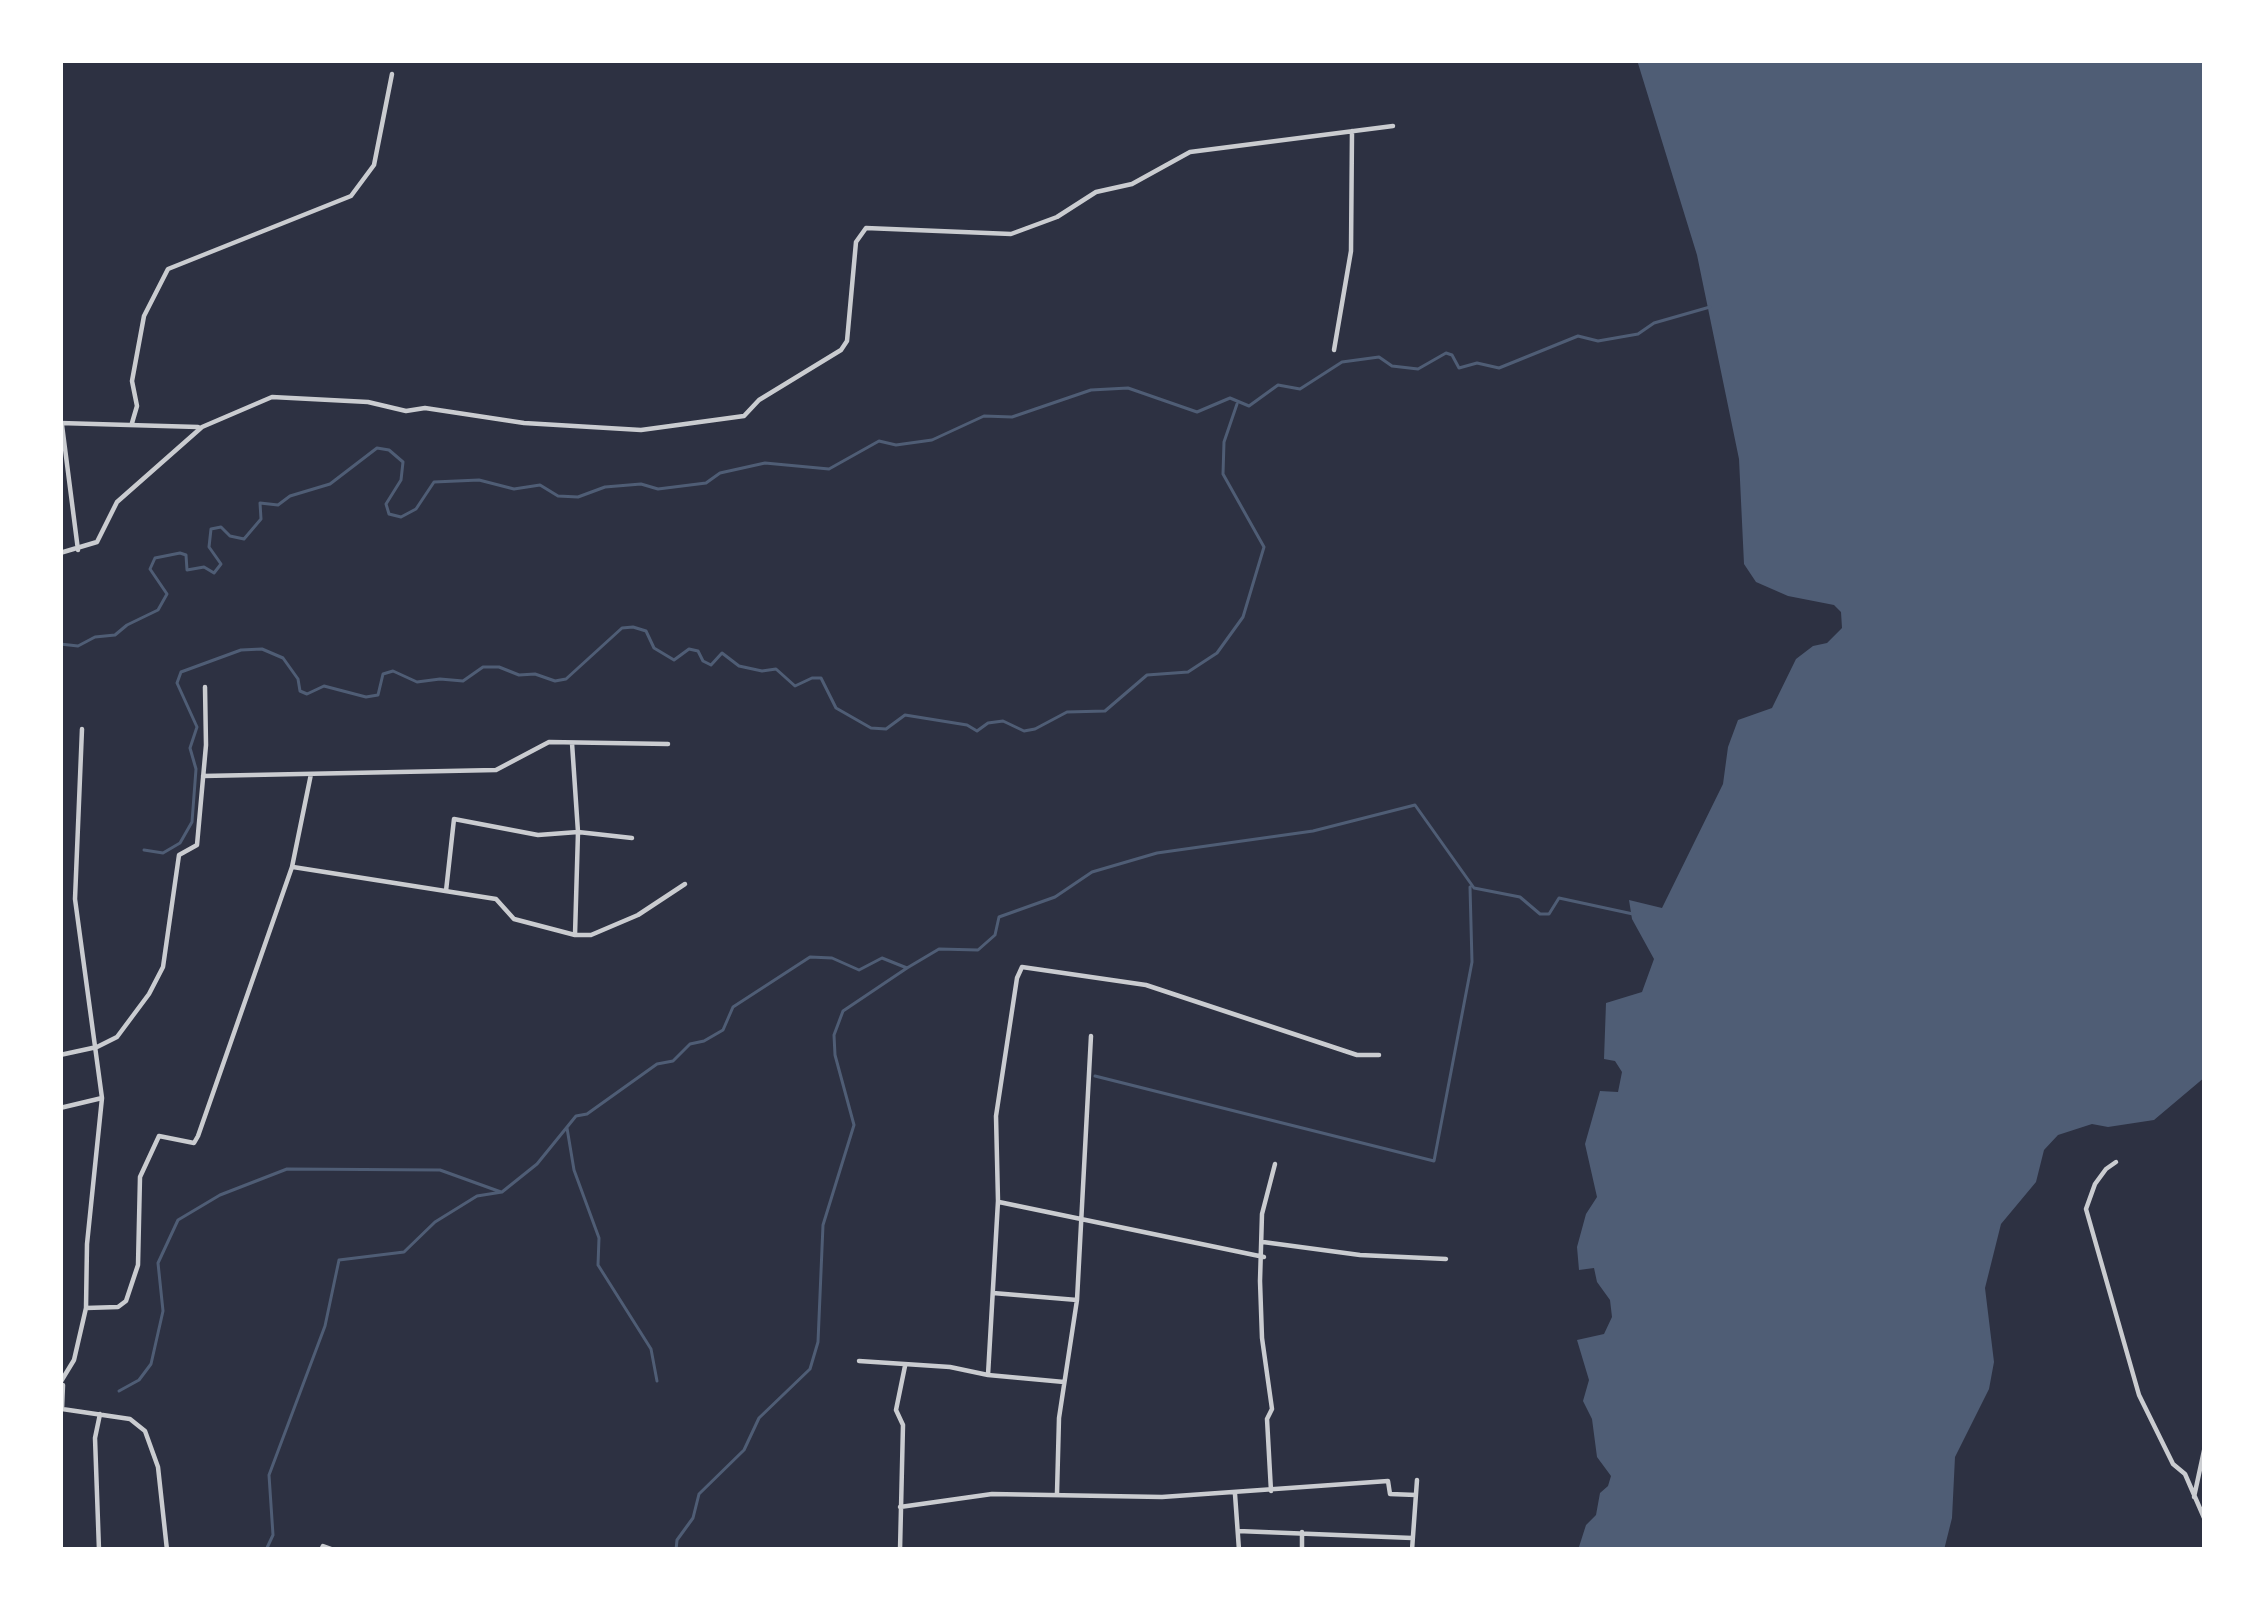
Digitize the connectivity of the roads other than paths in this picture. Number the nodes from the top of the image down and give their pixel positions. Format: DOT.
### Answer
graph roads {
  1 [pos="392,74"];
  2 [pos="1393,126"];
  3 [pos="1352,131"];
  4 [pos="1334,350"];
  5 [pos="61,423"];
  6 [pos="132,423"];
  7 [pos="202,427"];
  8 [pos="78,550"];
  9 [pos="60,553"];
  10 [pos="205,687"];
  11 [pos="82,729"];
  12 [pos="572,743"];
  13 [pos="668,744"];
  14 [pos="311,774"];
  15 [pos="202,776"];
  16 [pos="578,832"];
  17 [pos="632,838"];
  18 [pos="292,867"];
  19 [pos="60,874"];
  20 [pos="75,876"];
  21 [pos="685,884"];
  22 [pos="446,893"];
  23 [pos="575,935"];
  24 [pos="1091,1036"];
  25 [pos="97,1047"];
  26 [pos="1379,1054"];
  27 [pos="60,1055"];
  28 [pos="102,1098"];
  29 [pos="60,1108"];
  30 [pos="2116,1162"];
  31 [pos="1275,1164"];
  32 [pos="998,1202"];
  33 [pos="1081,1218"];
  34 [pos="1263,1242"];
  35 [pos="1264,1257"];
  36 [pos="1446,1259"];
  37 [pos="992,1293"];
  38 [pos="1077,1300"];
  39 [pos="86,1308"];
  40 [pos="859,1361"];
  41 [pos="906,1364"];
  42 [pos="988,1376"];
  43 [pos="1064,1382"];
  44 [pos="62,1383"];
  45 [pos="100,1414"];
  46 [pos="2205,1446"];
  47 [pos="1417,1480"];
  48 [pos="1271,1491"];
  49 [pos="1057,1492"];
  50 [pos="1235,1494"];
  51 [pos="1416,1495"];
  52 [pos="2194,1497"];
  53 [pos="900,1507"];
  54 [pos="2205,1520"];
  55 [pos="1238,1531"];
  56 [pos="1302,1531"];
  57 [pos="1412,1538"];
  58 [pos="99,1550"];
  59 [pos="166,1550"];
  60 [pos="321,1550"];
  61 [pos="334,1550"];
  62 [pos="900,1550"];
  63 [pos="1239,1550"];
  64 [pos="1302,1550"];
  65 [pos="1412,1550"];
  1 -- 6 [label="street"];
  2 -- 3 [label="street"];
  3 -- 4 [label="street"];
  3 -- 7 [label="street"];
  5 -- 6 [label="street"];
  5 -- 8 [label="street"];
  6 -- 7 [label="street"];
  7 -- 8 [label="street"];
  8 -- 9 [label="street"];
  10 -- 15 [label="street"];
  11 -- 20 [label="street"];
  12 -- 13 [label="street"];
  12 -- 14 [label="street"];
  12 -- 16 [label="street"];
  14 -- 15 [label="street"];
  14 -- 18 [label="street"];
  15 -- 25 [label="street"];
  16 -- 17 [label="street"];
  16 -- 22 [label="street"];
  16 -- 23 [label="street"];
  18 -- 22 [label="street"];
  18 -- 39 [label="street"];
  19 -- 20 [label="street"];
  20 -- 25 [label="street"];
  21 -- 23 [label="street"];
  22 -- 23 [label="street"];
  24 -- 33 [label="street"];
  25 -- 27 [label="street"];
  25 -- 28 [label="street"];
  26 -- 32 [label="street"];
  28 -- 29 [label="street"];
  28 -- 39 [label="street"];
  30 -- 52 [label="street"];
  31 -- 34 [label="street"];
  32 -- 33 [label="street"];
  32 -- 37 [label="street"];
  33 -- 35 [label="street"];
  33 -- 38 [label="street"];
  34 -- 35 [label="street"];
  34 -- 36 [label="street"];
  35 -- 48 [label="street"];
  37 -- 38 [label="street"];
  37 -- 42 [label="street"];
  38 -- 43 [label="street"];
  39 -- 44 [label="street"];
  40 -- 41 [label="street"];
  41 -- 42 [label="street"];
  41 -- 53 [label="street"];
  42 -- 43 [label="street"];
  43 -- 49 [label="street"];
  44 -- 45 [label="street"];
  45 -- 58 [label="street"];
  45 -- 59 [label="street"];
  46 -- 52 [label="street"];
  47 -- 51 [label="street"];
  48 -- 50 [label="street"];
  48 -- 51 [label="street"];
  49 -- 50 [label="street"];
  49 -- 53 [label="street"];
  50 -- 55 [label="street"];
  51 -- 57 [label="street"];
  52 -- 54 [label="street"];
  53 -- 62 [label="street"];
  55 -- 56 [label="street"];
  55 -- 63 [label="street"];
  56 -- 57 [label="street"];
  56 -- 64 [label="street"];
  57 -- 65 [label="street"];
  60 -- 61 [label="street"];
}
